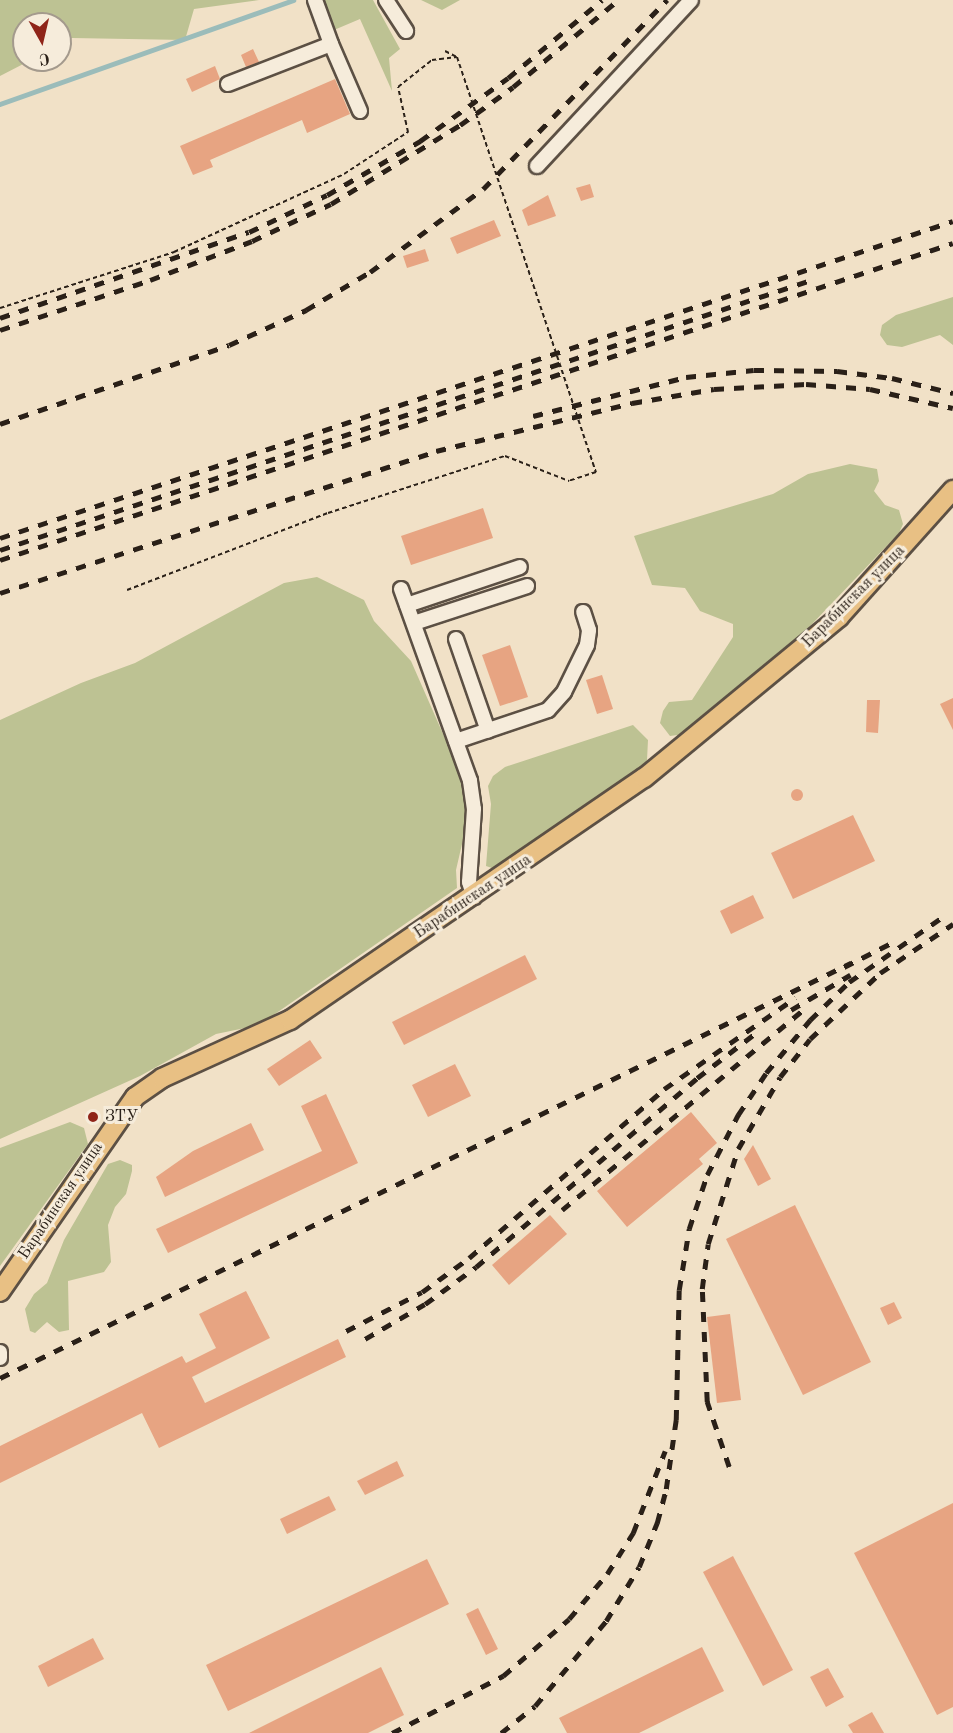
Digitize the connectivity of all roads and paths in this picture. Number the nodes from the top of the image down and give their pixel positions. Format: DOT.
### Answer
graph roads {
  1 [pos="315,0"];
  2 [pos="386,0"];
  3 [pos="691,0"];
  4 [pos="406,31"];
  5 [pos="331,44"];
  6 [pos="445,51"];
  7 [pos="457,57"];
  8 [pos="228,84"];
  9 [pos="360,111"];
  10 [pos="537,166"];
  11 [pos="0,308"];
  12 [pos="953,490"];
  13 [pos="520,567"];
  14 [pos="526,586"];
  15 [pos="401,589"];
  16 [pos="127,590"];
  17 [pos="407,605"];
  18 [pos="583,612"];
  19 [pos="414,623"];
  20 [pos="456,639"];
  21 [pos="488,731"];
  22 [pos="456,741"];
  23 [pos="474,897"];
  24 [pos="0,1292"];
  25 [pos="0,1352"];
  26 [pos="0,1358"];
  1 -- 5 [label="street"];
  2 -- 4 [label="street"];
  3 -- 10 [label="street"];
  5 -- 8 [label="street"];
  5 -- 9 [label="street"];
  6 -- 7 [label="path, bridge"];
  7 -- 11 [label="path"];
  7 -- 16 [label="path, bridge"];
  12 -- 23 [label="main road, Барабинская улица"];
  13 -- 17 [label="street"];
  14 -- 19 [label="street"];
  15 -- 17 [label="street"];
  17 -- 19 [label="street"];
  18 -- 21 [label="street"];
  19 -- 22 [label="street"];
  20 -- 21 [label="street"];
  21 -- 22 [label="street"];
  22 -- 23 [label="street"];
  23 -- 24 [label="main road, Барабинская улица"];
  25 -- 26 [label="street"];
}
